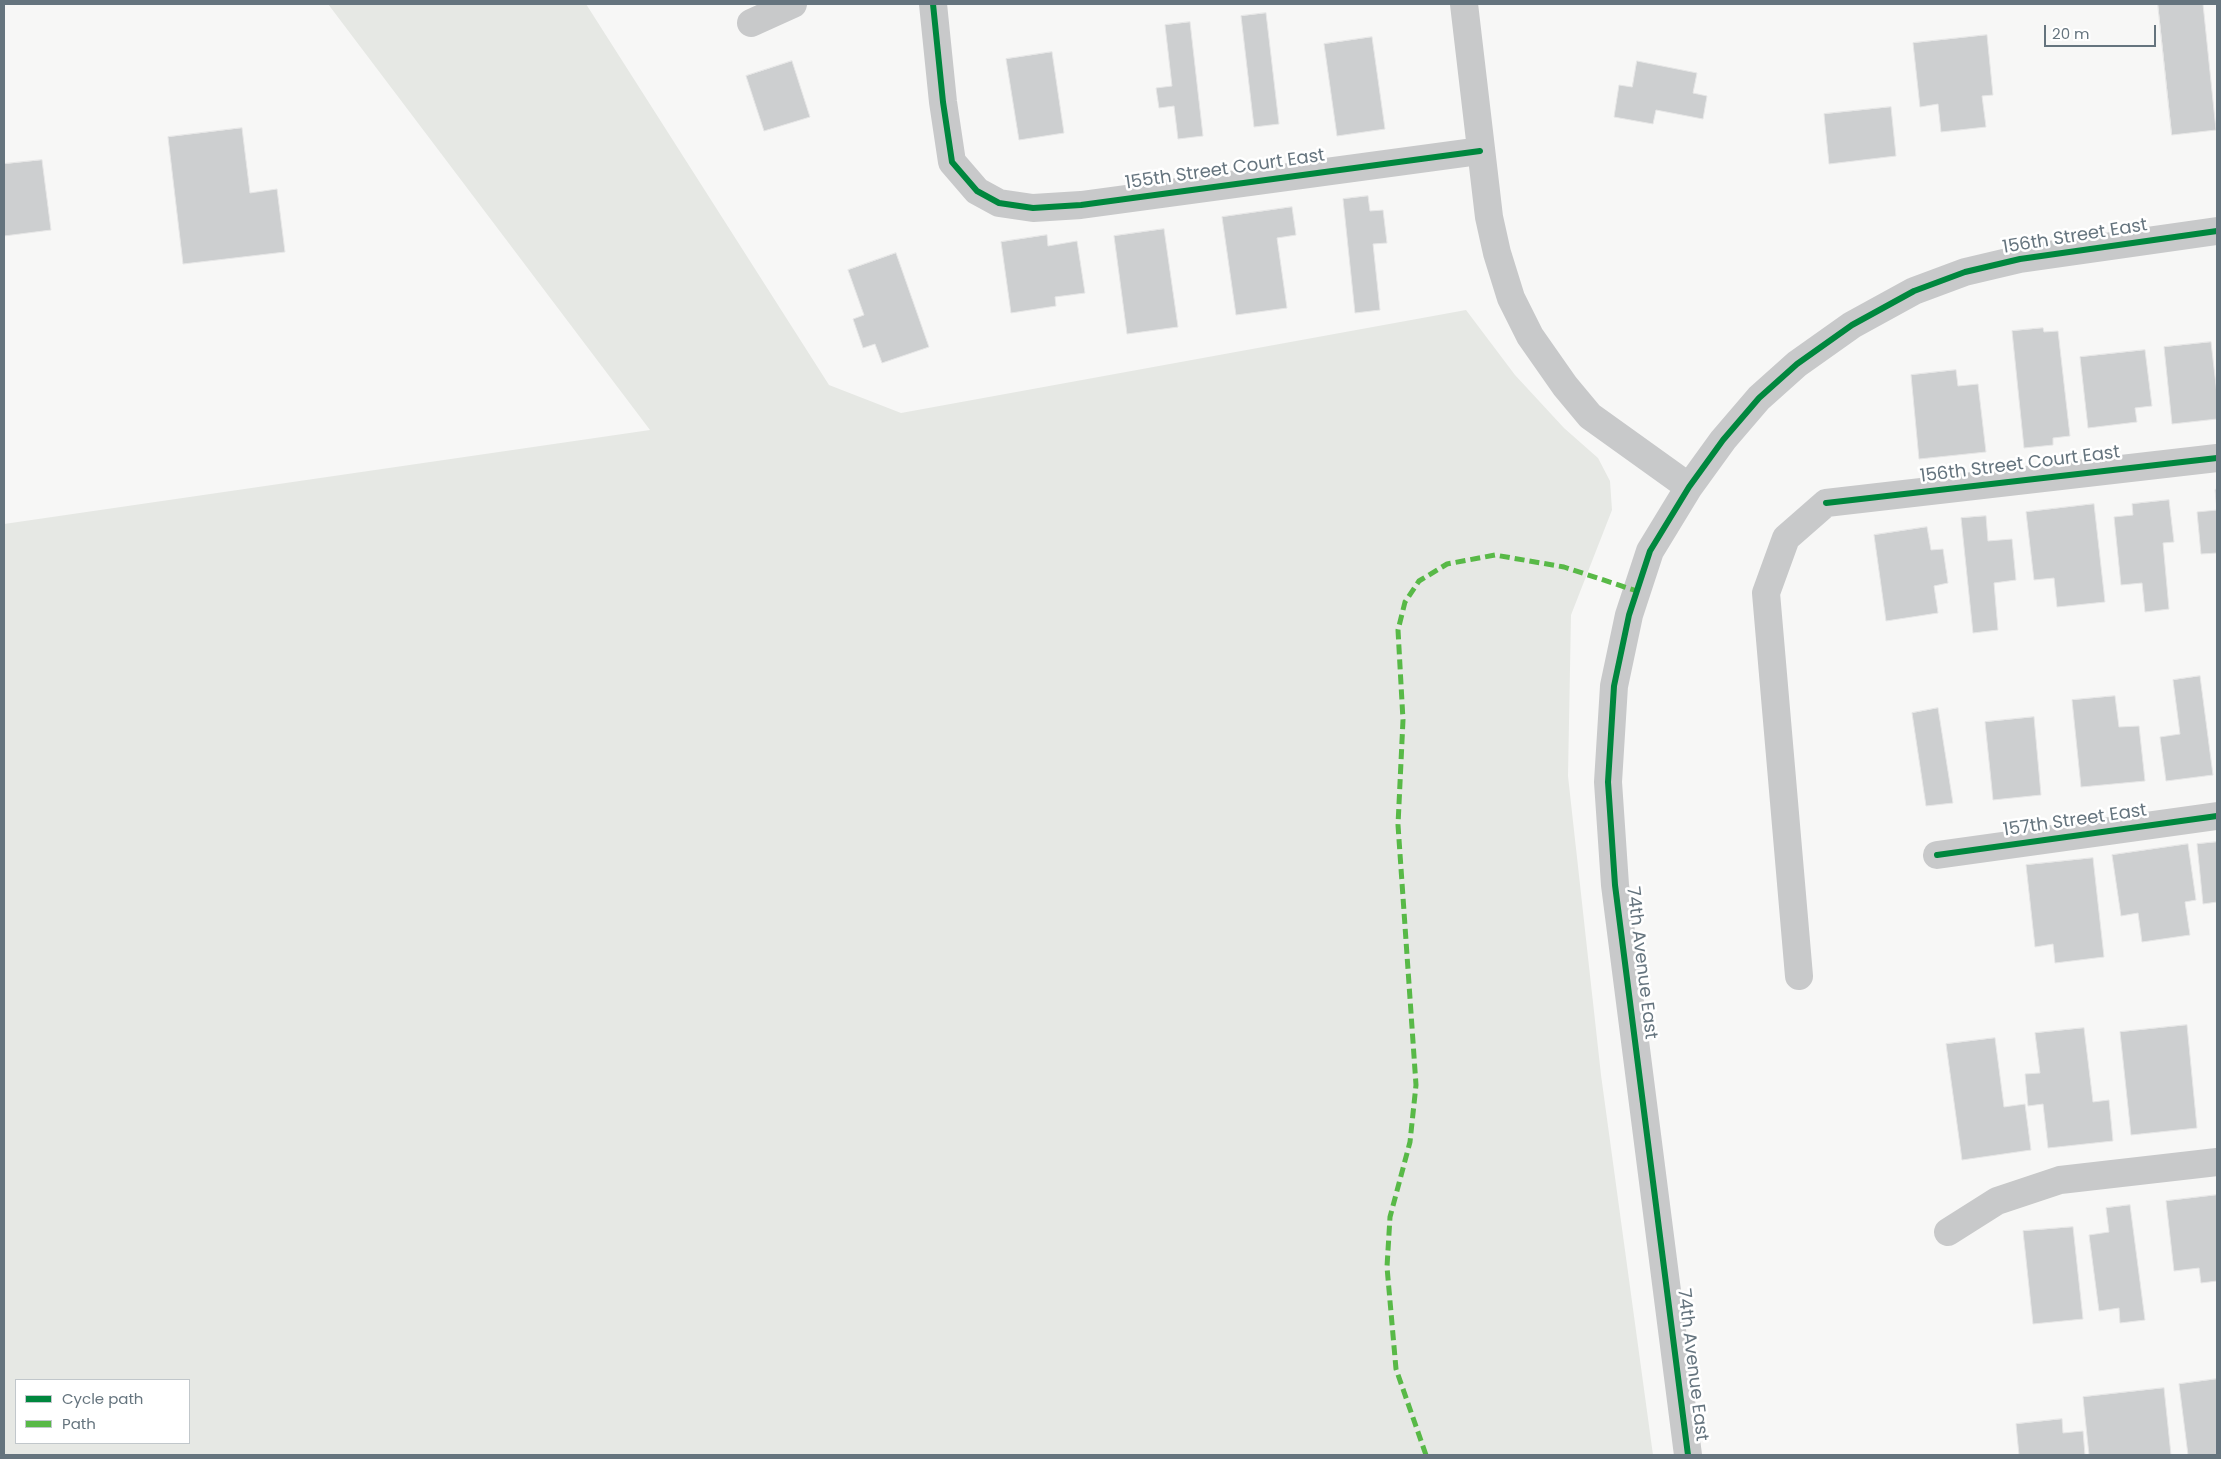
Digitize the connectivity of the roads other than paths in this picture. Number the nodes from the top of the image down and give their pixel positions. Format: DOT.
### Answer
graph roads {
  1 [pos="793,4"];
  2 [pos="933,4"];
  3 [pos="1464,4"];
  4 [pos="751,23"];
  5 [pos="1480,151"];
  6 [pos="2217,231"];
  7 [pos="2217,458"];
  8 [pos="1689,488"];
  9 [pos="2217,816"];
  10 [pos="1937,856"];
  11 [pos="1799,976"];
  12 [pos="2217,1162"];
  13 [pos="1948,1232"];
  14 [pos="1688,1455"];
  1 -- 4 [label="street"];
  2 -- 5 [label="street, 155th Street Court East"];
  3 -- 5 [label="street"];
  5 -- 8 [label="street"];
  6 -- 8 [label="street, 156th Street East"];
  7 -- 11 [label="street, 156th Street Court East"];
  8 -- 14 [label="street, 74th Avenue East"];
  9 -- 10 [label="street, 157th Street East"];
  12 -- 13 [label="street"];
}
